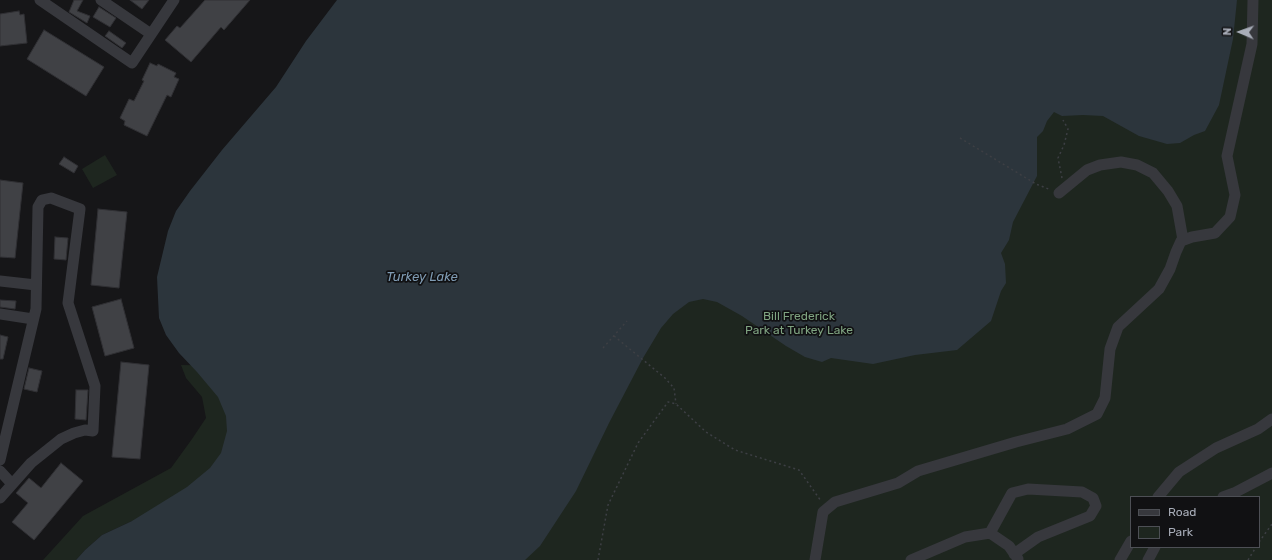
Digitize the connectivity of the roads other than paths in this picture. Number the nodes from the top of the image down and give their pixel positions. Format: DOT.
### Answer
graph roads {
  1 [pos="40,0"];
  2 [pos="101,0"];
  3 [pos="174,0"];
  4 [pos="1253,0"];
  5 [pos="151,34"];
  6 [pos="1059,193"];
  7 [pos="1183,240"];
  8 [pos="0,281"];
  9 [pos="36,286"];
  10 [pos="0,314"];
  11 [pos="33,319"];
  12 [pos="1272,419"];
  13 [pos="0,460"];
  14 [pos="0,472"];
  15 [pos="1272,472"];
  16 [pos="12,484"];
  17 [pos="1159,496"];
  18 [pos="1226,496"];
  19 [pos="0,498"];
  20 [pos="990,533"];
  21 [pos="1130,543"];
  22 [pos="1154,548"];
  23 [pos="1016,558"];
  24 [pos="814,560"];
  25 [pos="911,560"];
  26 [pos="1120,560"];
  27 [pos="1148,560"];
  1 -- 5 [label="lane"];
  2 -- 5 [label="lane"];
  3 -- 5 [label="lane"];
  4 -- 7 [label="lane"];
  6 -- 7 [label="lane"];
  7 -- 24 [label="lane"];
  8 -- 9 [label="lane"];
  9 -- 11 [label="lane"];
  9 -- 16 [label="lane"];
  10 -- 11 [label="lane"];
  11 -- 13 [label="lane"];
  12 -- 17 [label="lane"];
  14 -- 16 [label="lane"];
  15 -- 18 [label="lane"];
  16 -- 19 [label="lane"];
  20 -- 23 [label="lane"];
  20 -- 23 [label="lane"];
  20 -- 25 [label="lane"];
  21 -- 26 [label="lane"];
  22 -- 27 [label="lane"];
}
